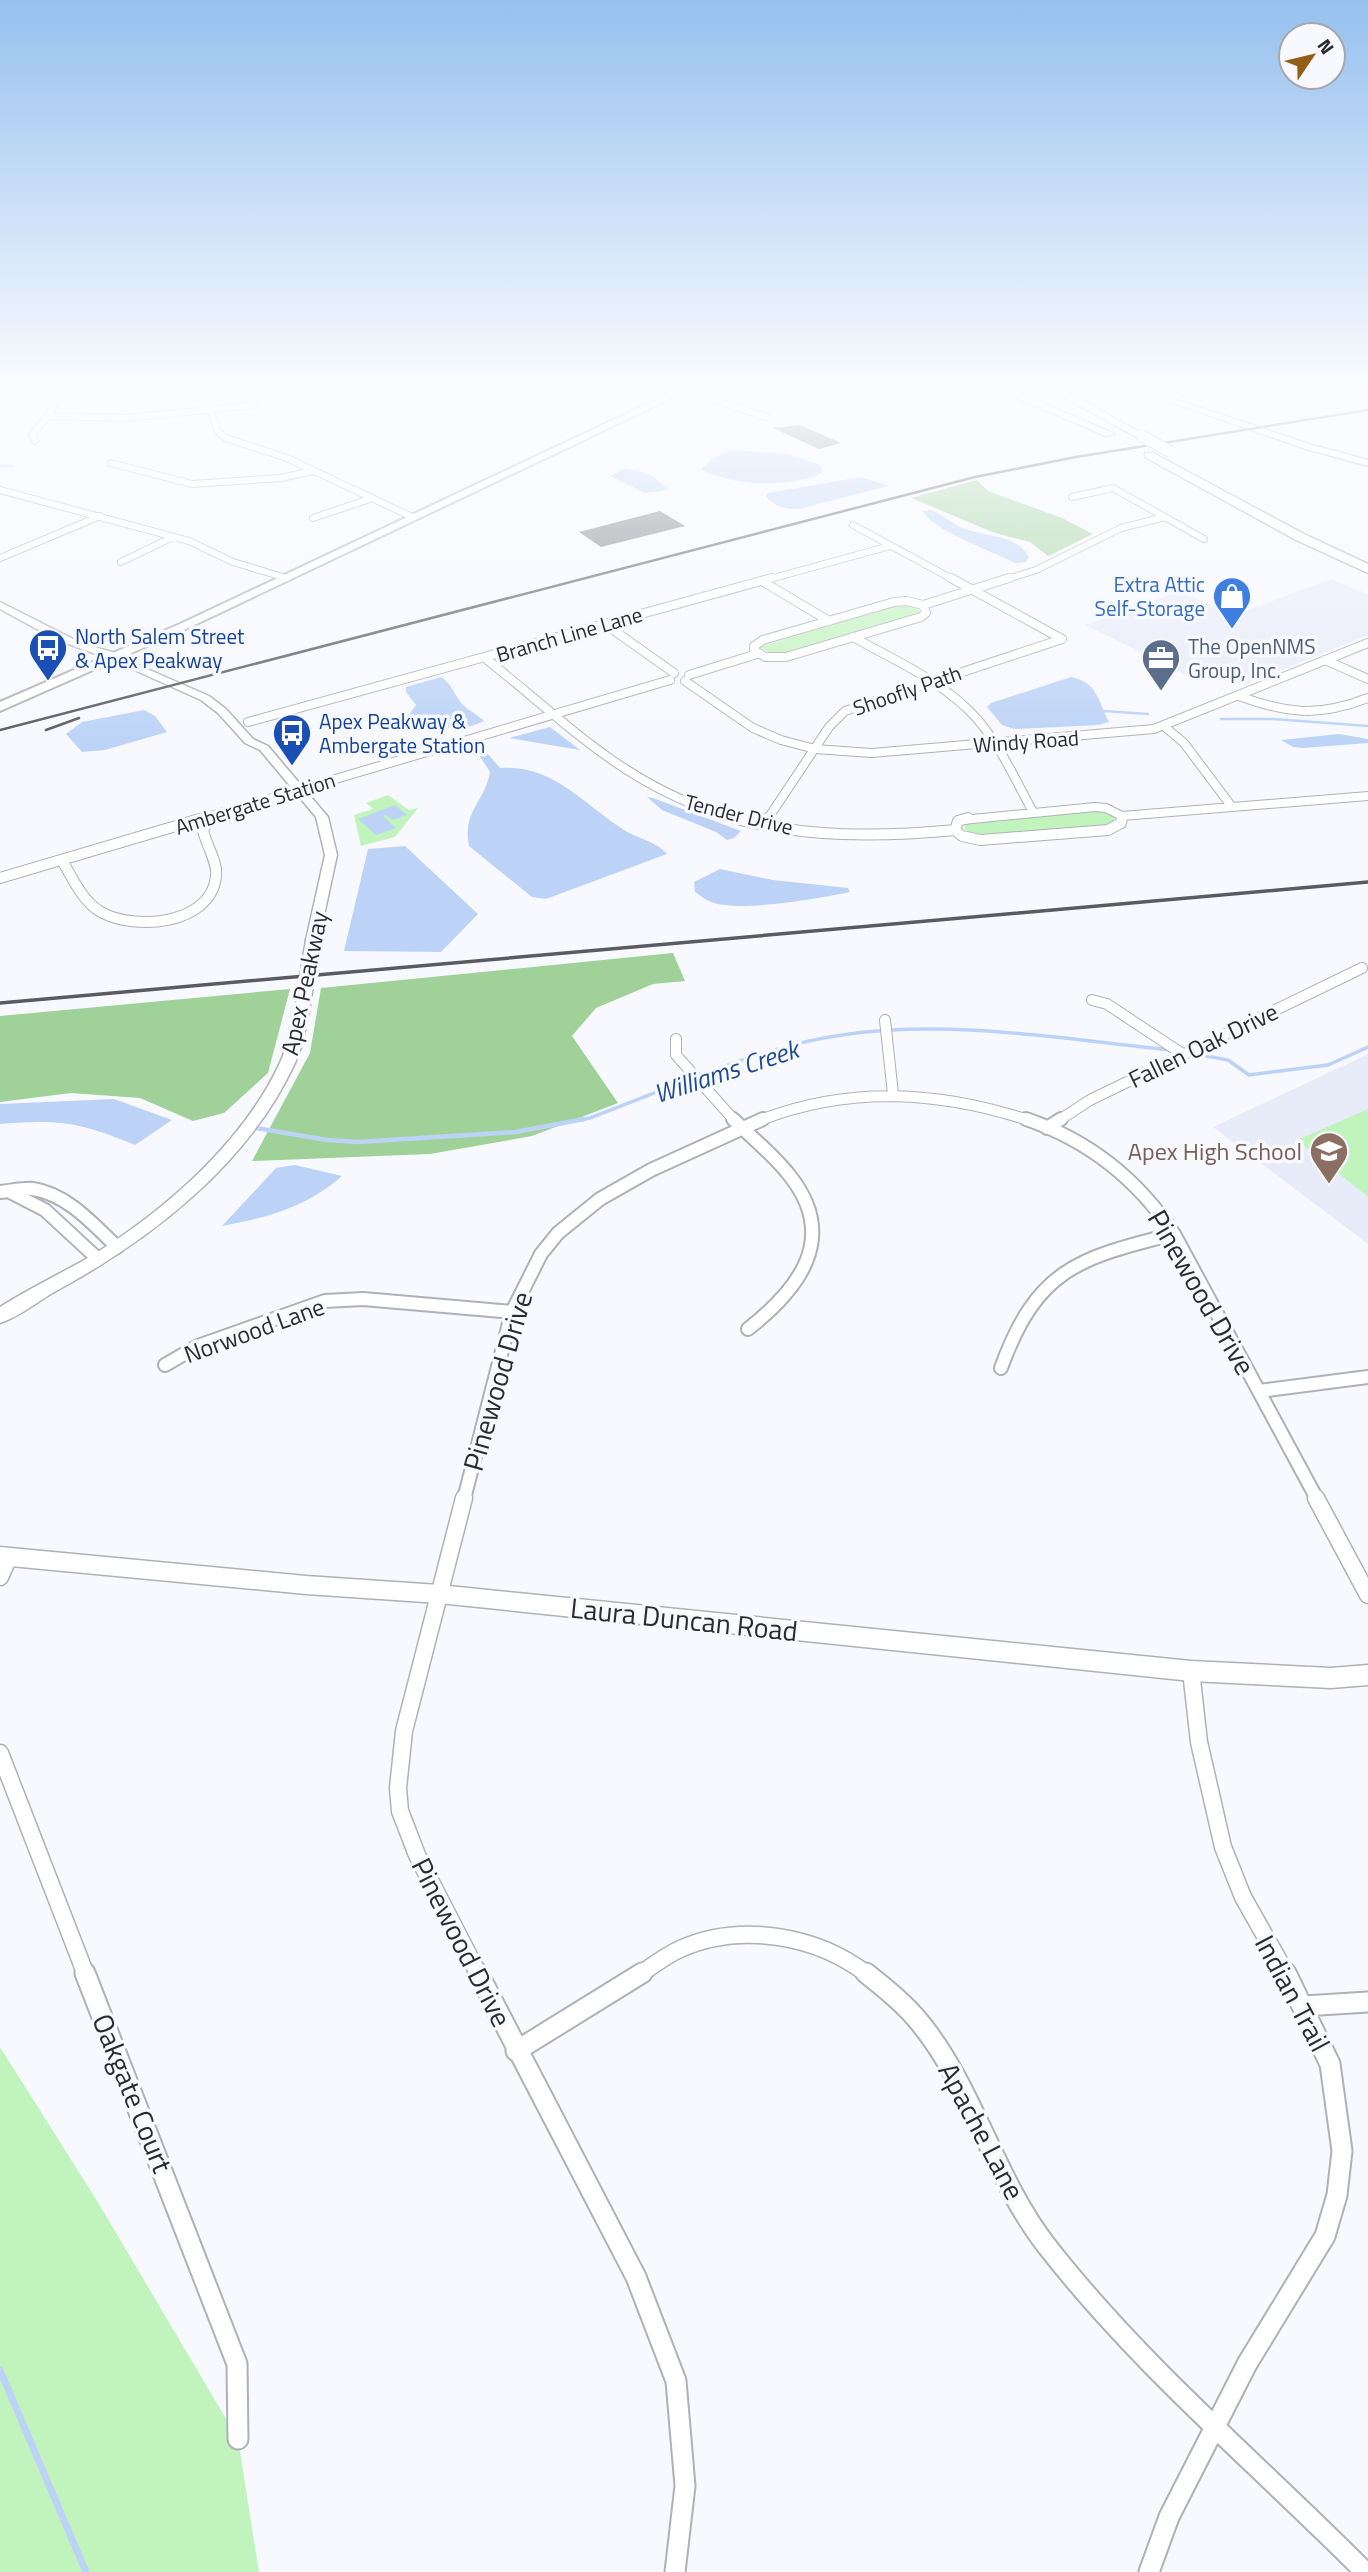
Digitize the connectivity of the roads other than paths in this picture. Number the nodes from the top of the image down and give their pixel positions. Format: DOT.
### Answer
graph roads {
  1 [pos="69,508"];
  2 [pos="343,508"];
  3 [pos="391,508"];
  4 [pos="431,508"];
  5 [pos="1149,508"];
  6 [pos="1247,508"];
  7 [pos="100,516"];
  8 [pos="412,517"];
  9 [pos="1165,517"];
  10 [pos="313,518"];
  11 [pos="853,525"];
  12 [pos="1319,531"];
  13 [pos="173,537"];
  14 [pos="1204,540"];
  15 [pos="890,545"];
  16 [pos="1368,556"];
  17 [pos="0,558"];
  18 [pos="121,562"];
  19 [pos="1368,569"];
  20 [pos="286,578"];
  21 [pos="762,581"];
  22 [pos="972,590"];
  23 [pos="0,605"];
  24 [pos="923,605"];
  25 [pos="829,621"];
  26 [pos="606,624"];
  27 [pos="853,637"];
  28 [pos="1368,643"];
  29 [pos="757,654"];
  30 [pos="114,658"];
  31 [pos="485,658"];
  32 [pos="1325,660"];
  33 [pos="672,676"];
  34 [pos="687,678"];
  35 [pos="1368,679"];
  36 [pos="929,682"];
  37 [pos="1239,696"];
  38 [pos="1368,698"];
  39 [pos="0,707"];
  40 [pos="555,714"];
  41 [pos="248,722"];
  42 [pos="1164,726"];
  43 [pos="993,743"];
  44 [pos="264,748"];
  45 [pos="815,749"];
  46 [pos="302,789"];
  47 [pos="1368,796"];
  48 [pos="1232,807"];
  49 [pos="1032,812"];
  50 [pos="1122,816"];
  51 [pos="212,817"];
  52 [pos="764,824"];
  53 [pos="955,830"];
  54 [pos="62,860"];
  55 [pos="0,878"];
  56 [pos="1362,968"];
  57 [pos="1092,1000"];
  58 [pos="885,1020"];
  59 [pos="676,1039"];
  60 [pos="1184,1055"];
  61 [pos="893,1094"];
  62 [pos="742,1127"];
  63 [pos="1047,1128"];
  64 [pos="5,1192"];
  65 [pos="1174,1234"];
  66 [pos="117,1247"];
  67 [pos="98,1259"];
  68 [pos="512,1312"];
  69 [pos="0,1316"];
  70 [pos="748,1329"];
  71 [pos="165,1365"];
  72 [pos="1001,1368"];
  73 [pos="1368,1377"];
  74 [pos="1259,1391"];
  75 [pos="5,1557"];
  76 [pos="0,1577"];
  77 [pos="439,1594"];
  78 [pos="1368,1595"];
  79 [pos="1191,1671"];
  80 [pos="1368,1675"];
  81 [pos="0,1753"];
  82 [pos="1368,2002"];
  83 [pos="1304,2006"];
  84 [pos="516,2051"];
  85 [pos="1215,2427"];
  86 [pos="238,2439"];
  87 [pos="674,2572"];
  88 [pos="1149,2572"];
  89 [pos="1365,2572"];
  1 -- 7 [label="street"];
  2 -- 10 [label="street"];
  3 -- 8 [label="street"];
  4 -- 8 [label="main road"];
  5 -- 9 [label="street"];
  6 -- 19 [label="highway"];
  7 -- 13 [label="street"];
  7 -- 17 [label="street"];
  8 -- 20 [label="main road"];
  9 -- 14 [label="street"];
  9 -- 22 [label="street"];
  11 -- 15 [label="street"];
  12 -- 16 [label="highway"];
  13 -- 18 [label="street"];
  13 -- 20 [label="street"];
  15 -- 21 [label="street, Branch Line Lane"];
  15 -- 22 [label="street"];
  20 -- 30 [label="main road"];
  21 -- 25 [label="street"];
  21 -- 26 [label="street, Branch Line Lane"];
  22 -- 24 [label="street"];
  22 -- 36 [label="street, Shoofly Path"];
  23 -- 30 [label="main road, Apex Peakway"];
  24 -- 25 [label="street"];
  24 -- 27 [label="street"];
  25 -- 29 [label="street"];
  26 -- 31 [label="street, Branch Line Lane"];
  26 -- 33 [label="street"];
  27 -- 29 [label="street"];
  27 -- 36 [label="street"];
  28 -- 32 [label="street, Windy Road"];
  29 -- 34 [label="street"];
  30 -- 39 [label="main road"];
  30 -- 41 [label="main road, Apex Peakway"];
  30 -- 44 [label="main road, Apex Peakway"];
  31 -- 40 [label="street, Tender Drive"];
  31 -- 41 [label="street, Branch Line Lane"];
  32 -- 35 [label="street"];
  32 -- 37 [label="street, Windy Road"];
  33 -- 34 [label="street"];
  33 -- 40 [label="street, Ambergate Station"];
  34 -- 45 [label="street, Windy Road"];
  36 -- 43 [label="street"];
  36 -- 45 [label="street, Shoofly Path"];
  37 -- 38 [label="street"];
  37 -- 42 [label="street, Windy Road"];
  40 -- 46 [label="street, Ambergate Station"];
  40 -- 52 [label="street, Tender Drive"];
  41 -- 44 [label="main road, Apex Peakway"];
  42 -- 43 [label="street, Windy Road"];
  42 -- 48 [label="street"];
  43 -- 45 [label="street, Windy Road"];
  43 -- 49 [label="street"];
  44 -- 46 [label="main road, Apex Peakway"];
  45 -- 52 [label="street, Shoofly Path"];
  46 -- 51 [label="street, Ambergate Station"];
  46 -- 66 [label="main road, Apex Peakway, bridge"];
  47 -- 48 [label="street, Tender Drive"];
  48 -- 50 [label="street, Tender Drive"];
  49 -- 50 [label="street, Tender Drive"];
  49 -- 53 [label="street, Tender Drive"];
  50 -- 53 [label="street, Tender Drive"];
  51 -- 54 [label="street, Ambergate Station"];
  51 -- 54 [label="street"];
  52 -- 53 [label="street, Tender Drive"];
  54 -- 55 [label="street, Ambergate Station"];
  56 -- 60 [label="street, Fallen Oak Drive"];
  57 -- 60 [label="street"];
  58 -- 61 [label="street"];
  59 -- 62 [label="street"];
  60 -- 63 [label="street, Fallen Oak Drive"];
  61 -- 62 [label="street, Pinewood Drive"];
  61 -- 63 [label="street, Pinewood Drive"];
  62 -- 68 [label="street, Pinewood Drive"];
  62 -- 70 [label="street"];
  63 -- 65 [label="street, Pinewood Drive"];
  64 -- 66 [label="street"];
  64 -- 67 [label="street"];
  65 -- 72 [label="street"];
  65 -- 74 [label="street, Pinewood Drive"];
  66 -- 67 [label="main road, Apex Peakway"];
  67 -- 69 [label="main road, Apex Peakway"];
  68 -- 71 [label="street, Norwood Lane"];
  68 -- 77 [label="street, Pinewood Drive"];
  73 -- 74 [label="street"];
  74 -- 78 [label="street, Pinewood Drive"];
  75 -- 76 [label="street"];
  75 -- 77 [label="main road, Laura Duncan Road"];
  77 -- 79 [label="main road, Laura Duncan Road"];
  77 -- 84 [label="street, Pinewood Drive"];
  79 -- 80 [label="main road, Laura Duncan Road"];
  79 -- 83 [label="street, Indian Trail"];
  81 -- 86 [label="street, Oakgate Court"];
  82 -- 83 [label="street"];
  83 -- 85 [label="street, Indian Trail"];
  84 -- 85 [label="street, Apache Lane"];
  84 -- 87 [label="street, Pinewood Drive"];
  85 -- 88 [label="street, Indian Trail"];
  85 -- 89 [label="street, Apache Lane"];
}
